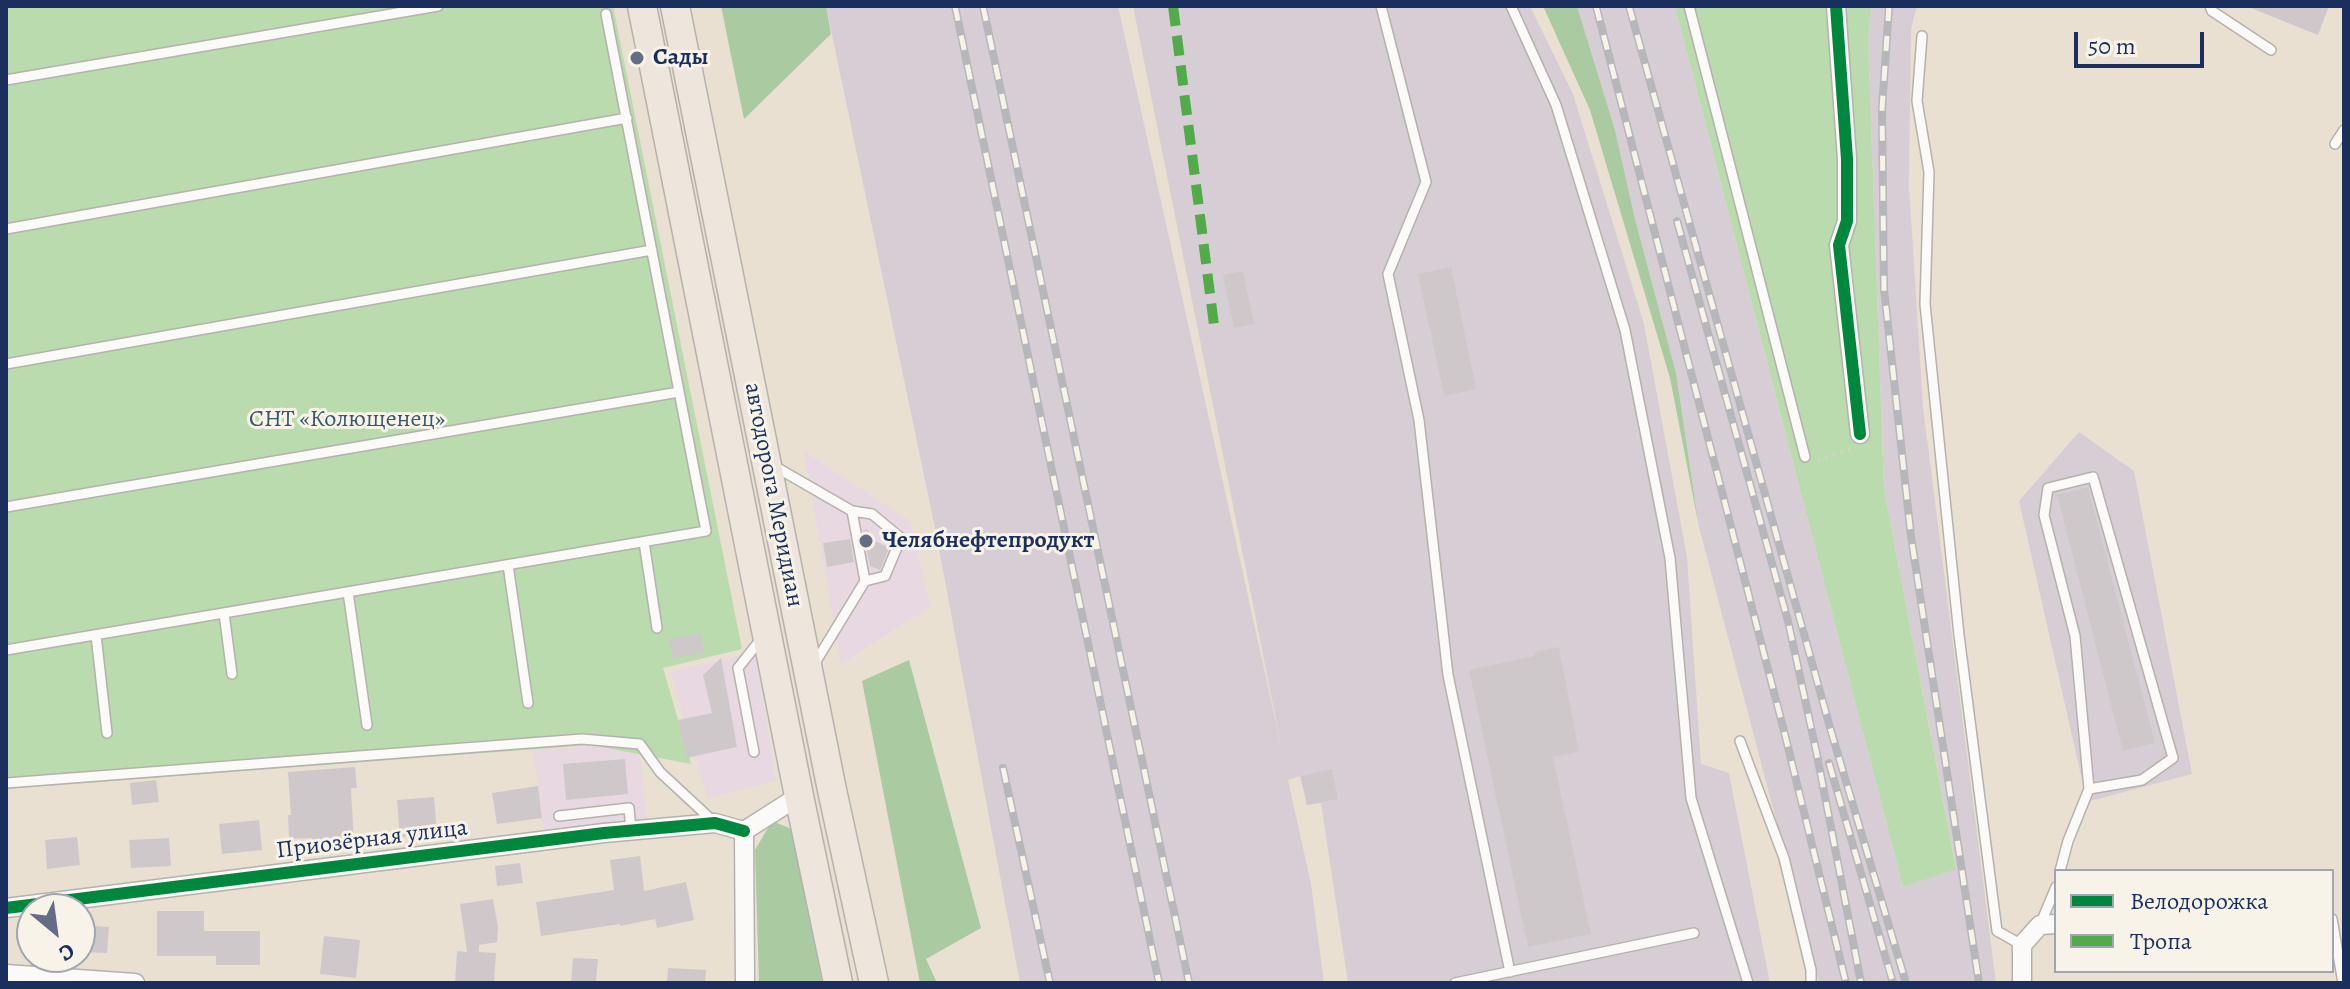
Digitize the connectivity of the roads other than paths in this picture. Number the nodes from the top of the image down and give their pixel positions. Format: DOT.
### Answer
graph roads {
  1 [pos="438,6"];
  2 [pos="642,6"];
  3 [pos="675,6"];
  4 [pos="1381,6"];
  5 [pos="1511,6"];
  6 [pos="1689,6"];
  7 [pos="1836,6"];
  8 [pos="2210,6"];
  9 [pos="606,14"];
  10 [pos="1922,36"];
  11 [pos="2271,50"];
  12 [pos="6,80"];
  13 [pos="627,118"];
  14 [pos="2344,130"];
  15 [pos="2335,144"];
  16 [pos="6,229"];
  17 [pos="652,250"];
  18 [pos="6,364"];
  19 [pos="679,392"];
  20 [pos="1860,434"];
  21 [pos="1805,457"];
  22 [pos="766,461"];
  23 [pos="6,507"];
  24 [pos="852,511"];
  25 [pos="644,542"];
  26 [pos="508,565"];
  27 [pos="865,581"];
  28 [pos="348,592"];
  29 [pos="224,613"];
  30 [pos="657,628"];
  31 [pos="766,633"];
  32 [pos="96,635"];
  33 [pos="6,650"];
  34 [pos="809,673"];
  35 [pos="232,674"];
  36 [pos="528,703"];
  37 [pos="367,725"];
  38 [pos="107,733"];
  39 [pos="1740,741"];
  40 [pos="754,752"];
  41 [pos="6,783"];
  42 [pos="2089,789"];
  43 [pos="832,790"];
  44 [pos="799,796"];
  45 [pos="559,816"];
  46 [pos="715,823"];
  47 [pos="631,831"];
  48 [pos="744,831"];
  49 [pos="2061,869"];
  50 [pos="2054,896"];
  51 [pos="6,908"];
  52 [pos="2048,925"];
  53 [pos="2334,931"];
  54 [pos="1694,933"];
  55 [pos="2022,945"];
  56 [pos="1510,972"];
  57 [pos="6,974"];
  58 [pos="135,983"];
  59 [pos="745,983"];
  60 [pos="838,983"];
  61 [pos="874,983"];
  62 [pos="1455,983"];
  63 [pos="1748,983"];
  64 [pos="1811,983"];
  65 [pos="2022,983"];
  66 [pos="2343,983"];
  1 -- 12 [label="lane"];
  2 -- 31 [label="main road, автодорога Меридиан"];
  3 -- 22 [label="main road, автодорога Меридиан"];
  4 -- 56 [label="lane"];
  5 -- 63 [label="lane"];
  6 -- 21 [label="lane"];
  7 -- 20 [label="street"];
  8 -- 11 [label="lane"];
  9 -- 13 [label="lane"];
  10 -- 55 [label="lane"];
  13 -- 16 [label="lane"];
  13 -- 17 [label="lane"];
  14 -- 15 [label="lane"];
  17 -- 18 [label="lane"];
  17 -- 19 [label="lane"];
  19 -- 23 [label="lane"];
  19 -- 25 [label="lane"];
  22 -- 24 [label="lane"];
  22 -- 34 [label="main road, автодорога Меридиан"];
  24 -- 27 [label="lane"];
  24 -- 27 [label="lane"];
  25 -- 26 [label="lane"];
  25 -- 30 [label="lane"];
  26 -- 28 [label="lane"];
  26 -- 36 [label="lane"];
  27 -- 34 [label="lane"];
  28 -- 29 [label="lane"];
  28 -- 37 [label="lane"];
  29 -- 32 [label="lane"];
  29 -- 35 [label="lane"];
  31 -- 40 [label="lane"];
  31 -- 44 [label="main road, автодорога Меридиан"];
  32 -- 33 [label="lane"];
  32 -- 38 [label="lane"];
  34 -- 43 [label="main road, автодорога Меридиан"];
  39 -- 64 [label="lane"];
  41 -- 46 [label="lane"];
  42 -- 42 [label="lane"];
  42 -- 49 [label="lane"];
  43 -- 44 [label="main road"];
  43 -- 61 [label="main road, автодорога Меридиан"];
  44 -- 48 [label="street"];
  44 -- 60 [label="main road, автодорога Меридиан"];
  45 -- 47 [label="lane"];
  46 -- 47 [label="street, Приозёрная улица"];
  46 -- 48 [label="street, Приозёрная улица"];
  47 -- 51 [label="street, Приозёрная улица"];
  48 -- 59 [label="street"];
  50 -- 52 [label="lane"];
  52 -- 55 [label="street"];
  53 -- 66 [label="lane"];
  54 -- 56 [label="lane"];
  55 -- 65 [label="street"];
  56 -- 62 [label="lane"];
  57 -- 58 [label="street"];
}
